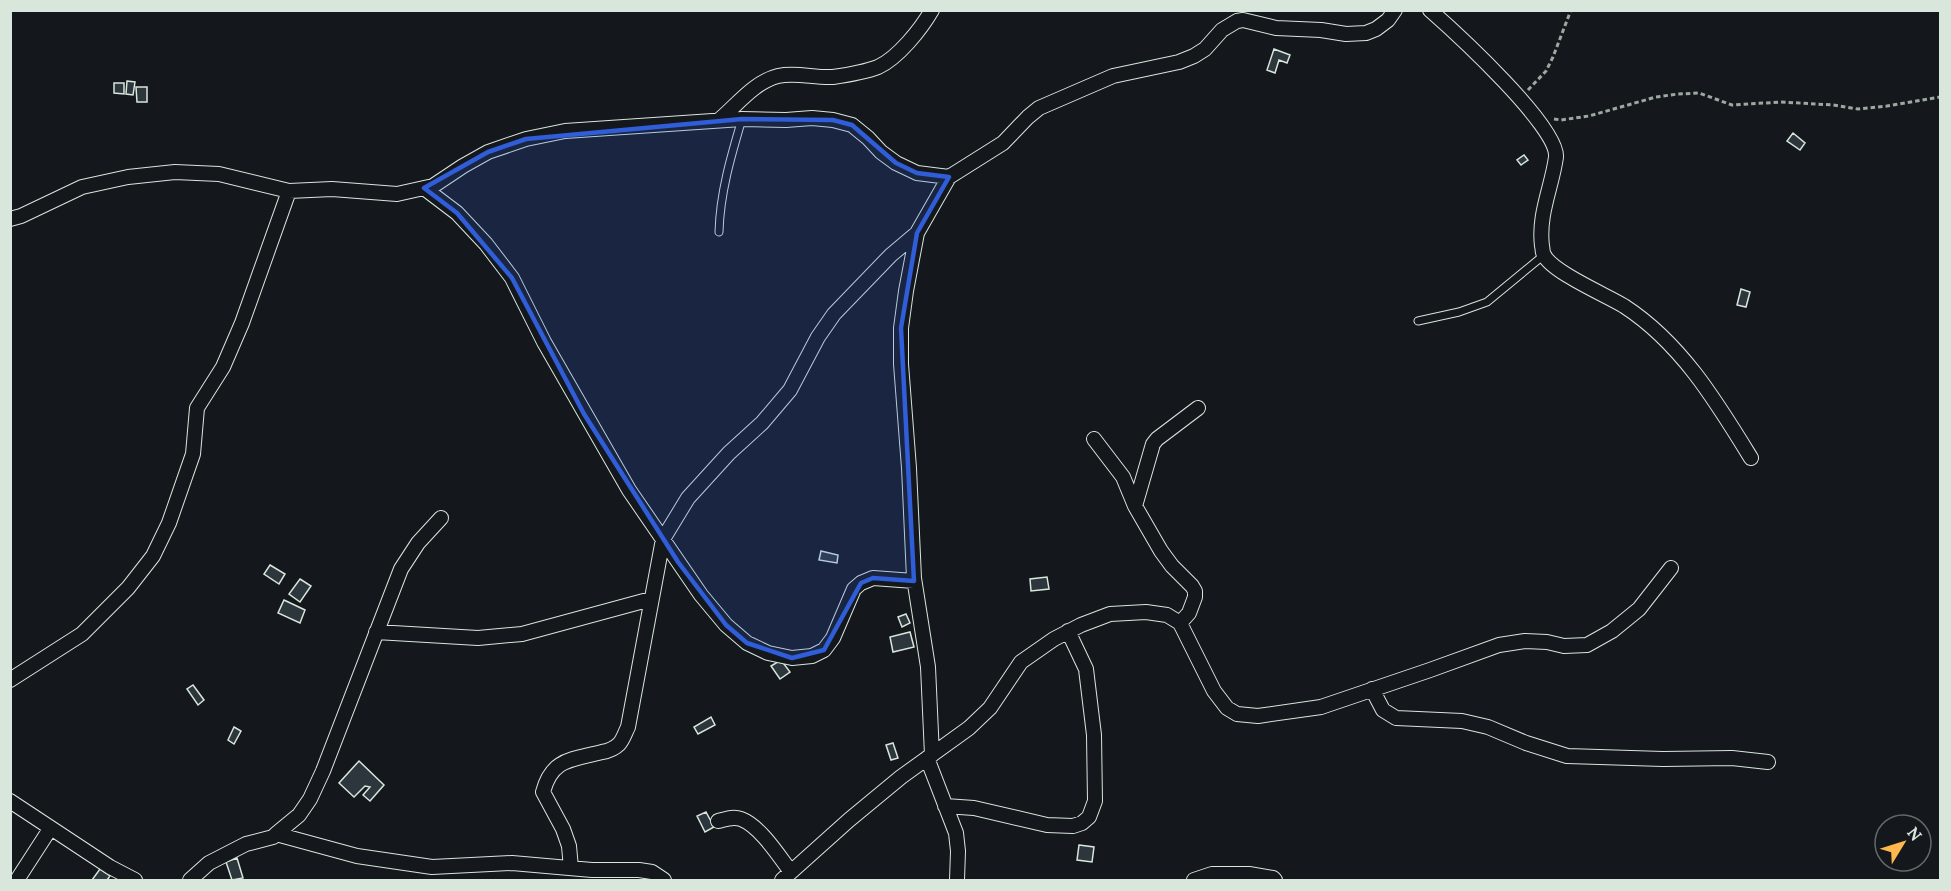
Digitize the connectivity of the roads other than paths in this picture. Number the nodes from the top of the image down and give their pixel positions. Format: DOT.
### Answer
graph roads {
  1 [pos="932,10"];
  2 [pos="1395,10"];
  3 [pos="1430,10"];
  4 [pos="742,119"];
  5 [pos="719,120"];
  6 [pos="949,177"];
  7 [pos="424,188"];
  8 [pos="289,191"];
  9 [pos="10,219"];
  10 [pos="719,232"];
  11 [pos="917,233"];
  12 [pos="1544,255"];
  13 [pos="1418,321"];
  14 [pos="1198,408"];
  15 [pos="1094,439"];
  16 [pos="1751,458"];
  17 [pos="1135,506"];
  18 [pos="441,518"];
  19 [pos="663,539"];
  20 [pos="1671,568"];
  21 [pos="914,581"];
  22 [pos="651,599"];
  23 [pos="1180,623"];
  24 [pos="376,632"];
  25 [pos="1068,632"];
  26 [pos="10,680"];
  27 [pos="1372,689"];
  28 [pos="930,756"];
  29 [pos="1768,762"];
  30 [pos="10,801"];
  31 [pos="945,806"];
  32 [pos="718,821"];
  33 [pos="50,829"];
  34 [pos="276,834"];
  35 [pos="556,866"];
  36 [pos="571,868"];
  37 [pos="787,876"];
  38 [pos="17,880"];
  39 [pos="135,880"];
  40 [pos="190,880"];
  41 [pos="553,880"];
  42 [pos="664,880"];
  43 [pos="957,880"];
  44 [pos="1194,880"];
  45 [pos="1275,880"];
  1 -- 5 [label="street"];
  2 -- 6 [label="street"];
  3 -- 12 [label="street"];
  4 -- 5 [label="street"];
  4 -- 6 [label="street"];
  4 -- 10 [label="lane"];
  5 -- 7 [label="street"];
  6 -- 11 [label="street"];
  7 -- 8 [label="street"];
  7 -- 19 [label="street"];
  8 -- 9 [label="street"];
  8 -- 26 [label="street"];
  11 -- 19 [label="street"];
  11 -- 21 [label="street"];
  12 -- 13 [label="lane"];
  12 -- 16 [label="street"];
  14 -- 17 [label="street"];
  15 -- 17 [label="street"];
  17 -- 23 [label="street"];
  18 -- 24 [label="street"];
  19 -- 21 [label="street"];
  19 -- 22 [label="street"];
  20 -- 27 [label="street"];
  21 -- 28 [label="street"];
  22 -- 24 [label="street"];
  22 -- 36 [label="street"];
  23 -- 25 [label="street"];
  23 -- 27 [label="street"];
  24 -- 34 [label="street"];
  25 -- 28 [label="street"];
  25 -- 31 [label="street"];
  27 -- 29 [label="street"];
  28 -- 31 [label="street"];
  28 -- 37 [label="street"];
  30 -- 33 [label="street"];
  31 -- 43 [label="street"];
  32 -- 37 [label="street"];
  33 -- 38 [label="street"];
  33 -- 39 [label="street"];
  34 -- 35 [label="street"];
  34 -- 40 [label="street"];
  35 -- 36 [label="street"];
  35 -- 41 [label="street"];
  36 -- 42 [label="street"];
  44 -- 45 [label="street"];
}
